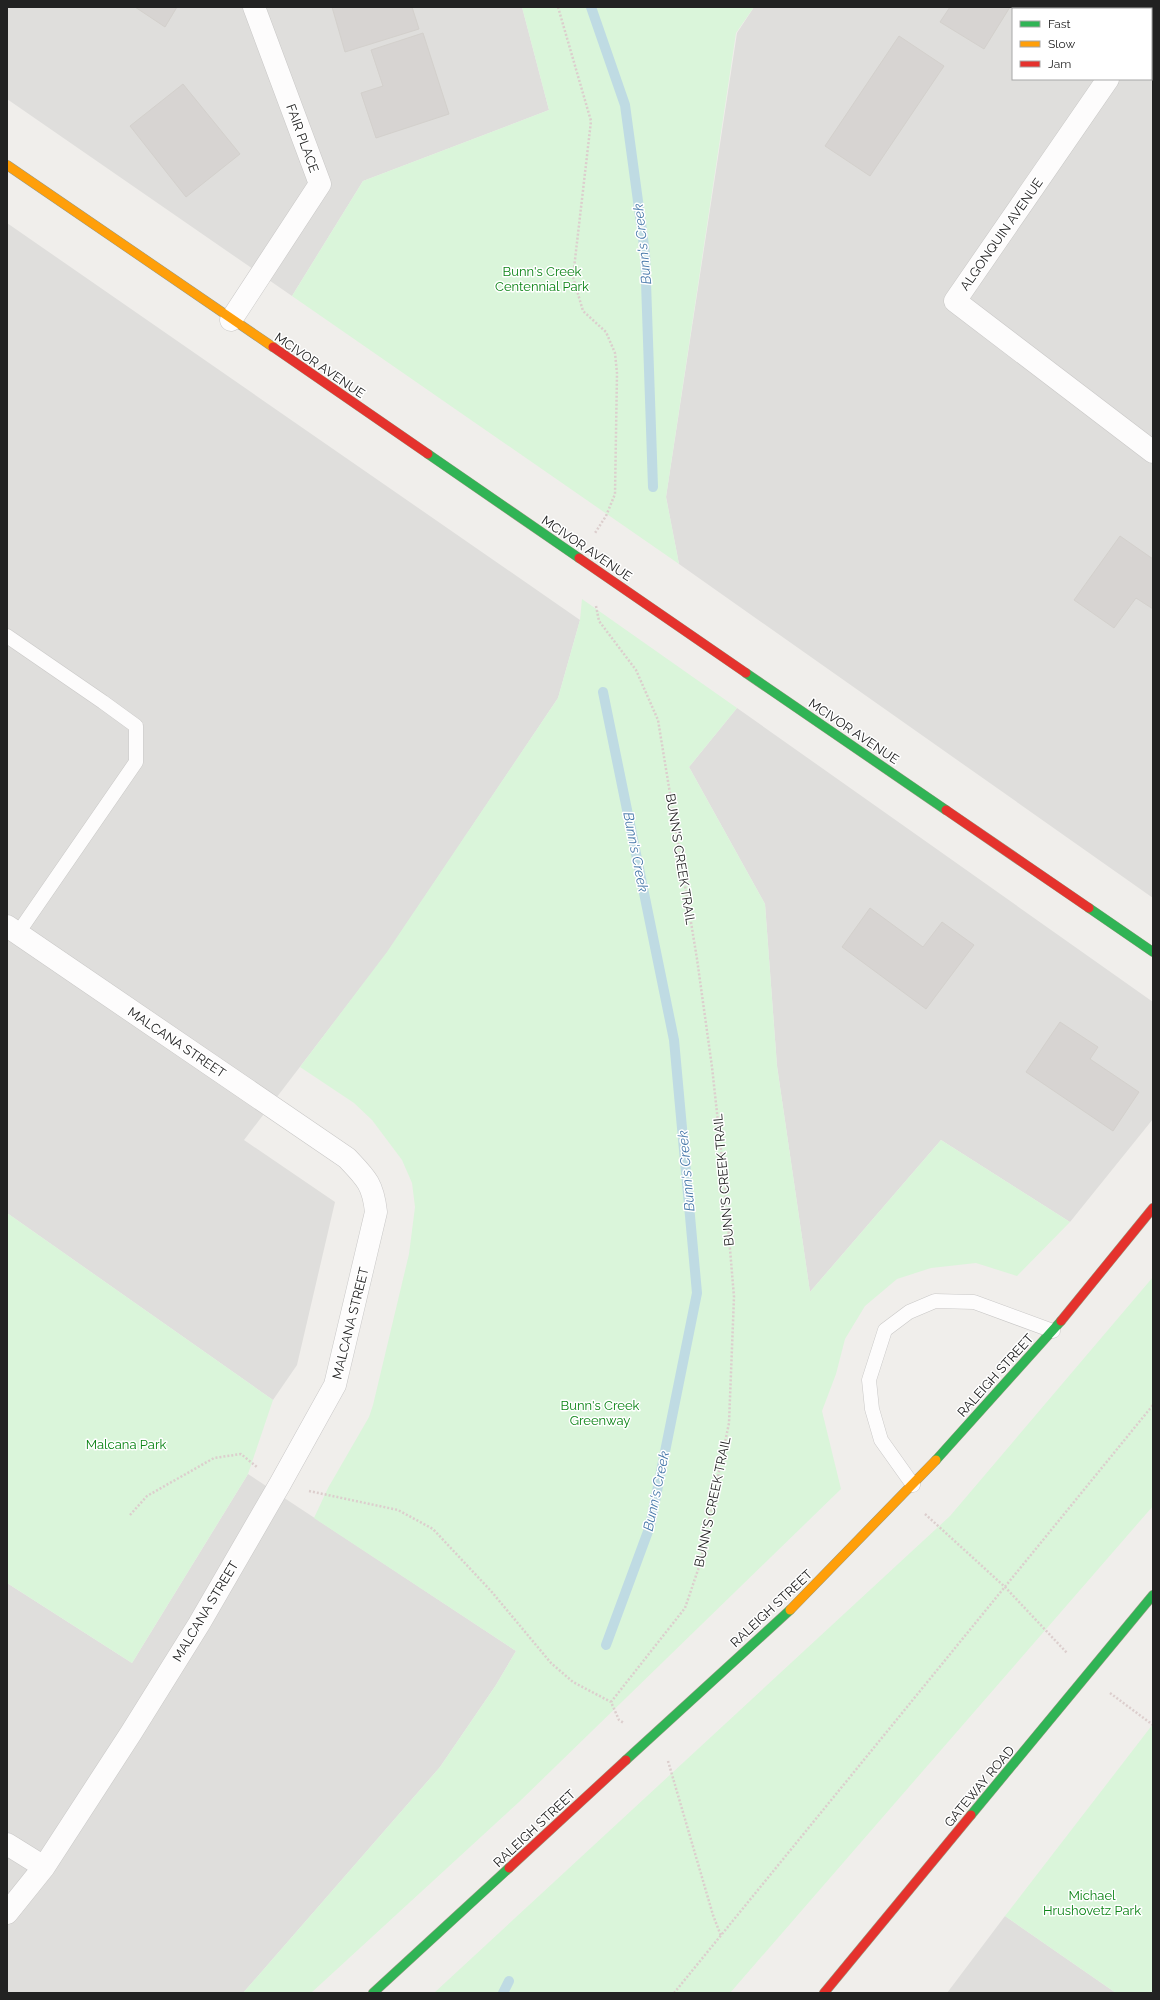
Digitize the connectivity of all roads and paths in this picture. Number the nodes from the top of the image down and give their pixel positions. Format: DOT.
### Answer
graph roads {
  1 [pos="254,7"];
  2 [pos="558,7"];
  3 [pos="1107,80"];
  4 [pos="7,165"];
  5 [pos="232,320"];
  6 [pos="1153,452"];
  7 [pos="591,567"];
  8 [pos="7,636"];
  9 [pos="12,929"];
  10 [pos="1153,952"];
  11 [pos="1153,1208"];
  12 [pos="1053,1331"];
  13 [pos="1153,1405"];
  14 [pos="280,1484"];
  15 [pos="913,1485"];
  16 [pos="903,1496"];
  17 [pos="130,1515"];
  18 [pos="1005,1587"];
  19 [pos="1153,1595"];
  20 [pos="1088,1676"];
  21 [pos="611,1702"];
  22 [pos="1153,1725"];
  23 [pos="648,1740"];
  24 [pos="7,1844"];
  25 [pos="44,1867"];
  26 [pos="7,1912"];
  27 [pos="721,1936"];
  28 [pos="373,1993"];
  29 [pos="674,1993"];
  30 [pos="824,1993"];
  1 -- 5 [label="street, FAIR PLACE"];
  2 -- 7 [label="path, BUNN'S CREEK TRAIL"];
  3 -- 6 [label="street, ALGONQUIN AVENUE"];
  4 -- 5 [label="street, MCIVOR AVENUE"];
  5 -- 7 [label="street, MCIVOR AVENUE"];
  7 -- 10 [label="street, MCIVOR AVENUE"];
  7 -- 21 [label="path, BUNN'S CREEK TRAIL"];
  8 -- 9 [label="lane"];
  9 -- 14 [label="street, MALCANA STREET"];
  11 -- 12 [label="street, RALEIGH STREET"];
  12 -- 15 [label="street, RALEIGH STREET"];
  12 -- 15 [label="lane"];
  13 -- 18 [label="path"];
  14 -- 17 [label="path"];
  14 -- 21 [label="path"];
  14 -- 25 [label="street, MALCANA STREET"];
  15 -- 16 [label="street, RALEIGH STREET"];
  16 -- 18 [label="path"];
  16 -- 23 [label="street, RALEIGH STREET"];
  18 -- 20 [label="path"];
  18 -- 27 [label="path"];
  19 -- 20 [label="street, GATEWAY ROAD"];
  20 -- 22 [label="path"];
  20 -- 30 [label="street, GATEWAY ROAD"];
  21 -- 23 [label="path"];
  23 -- 27 [label="path"];
  23 -- 28 [label="street, RALEIGH STREET"];
  24 -- 25 [label="street"];
  25 -- 26 [label="street, MALCANA STREET"];
  27 -- 29 [label="path"];
}
